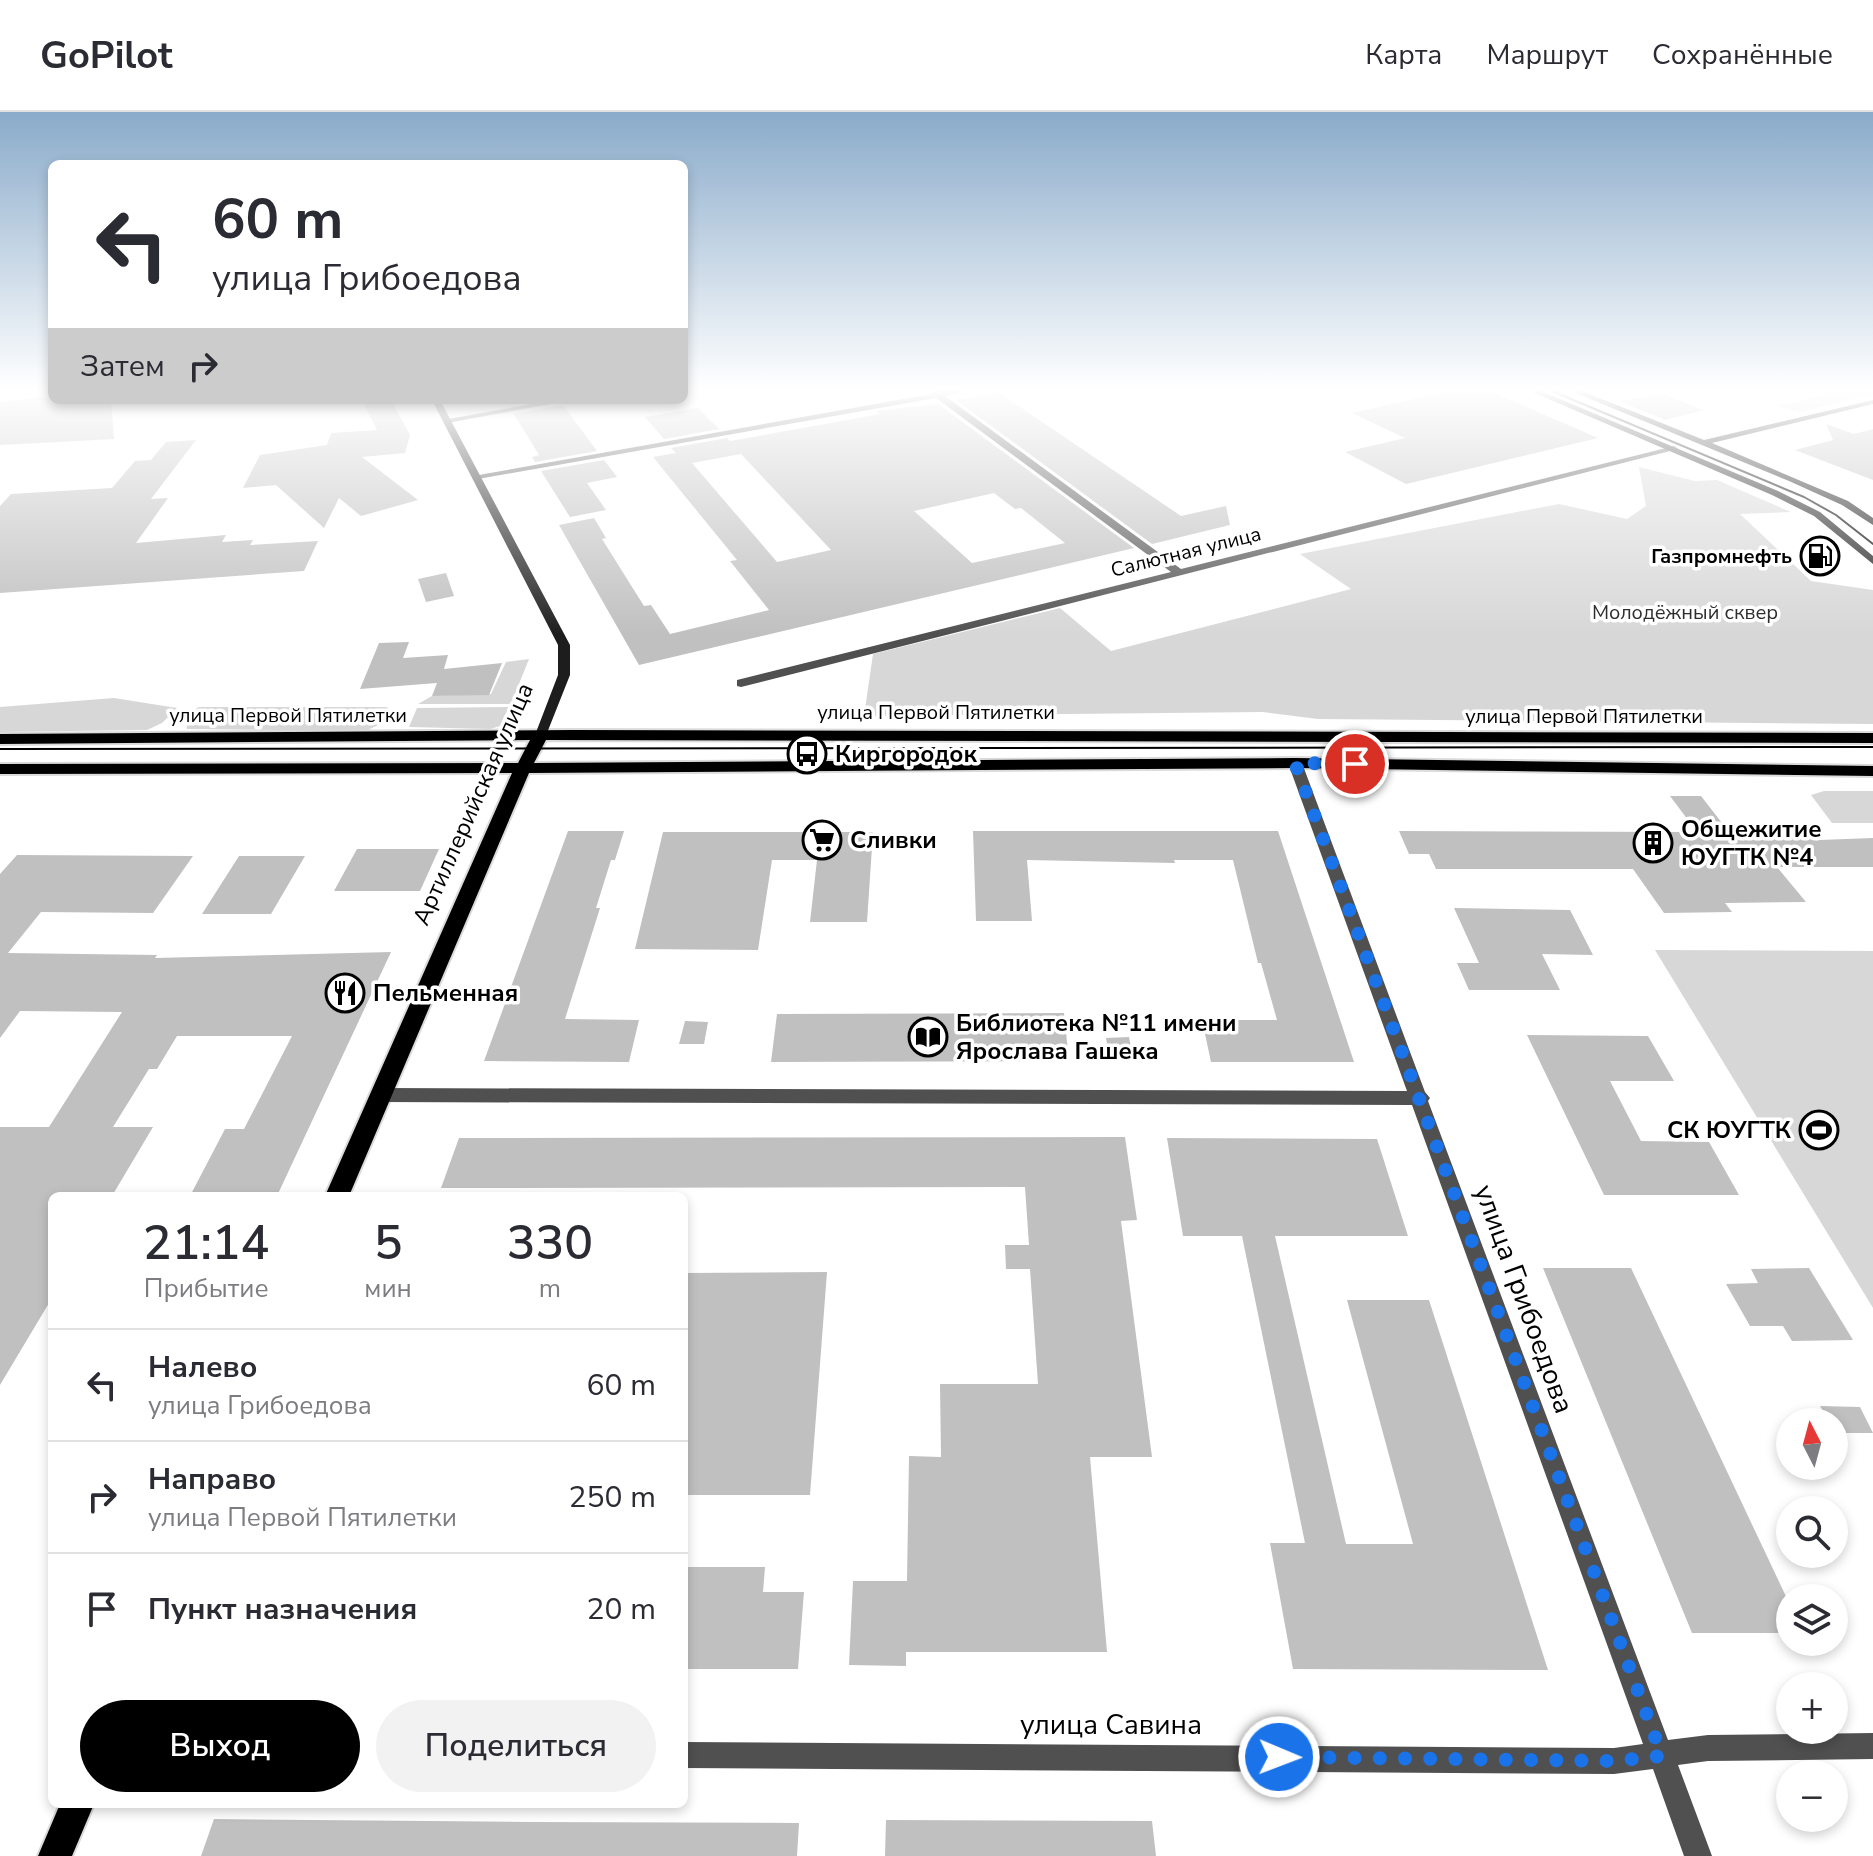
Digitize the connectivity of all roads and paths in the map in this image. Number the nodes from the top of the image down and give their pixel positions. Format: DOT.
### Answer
graph roads {
  1 [pos="476,472"];
  2 [pos="498,472"];
  3 [pos="1043,472"];
  4 [pos="1580,472"];
  5 [pos="1730,472"];
  6 [pos="1773,472"];
  7 [pos="478,476"];
  8 [pos="1873,522"];
  9 [pos="1873,561"];
  10 [pos="1178,572"];
  11 [pos="741,683"];
  12 [pos="541,735"];
  13 [pos="1873,738"];
  14 [pos="0,739"];
  15 [pos="1295,763"];
  16 [pos="526,768"];
  17 [pos="0,769"];
  18 [pos="1873,771"];
  19 [pos="381,1095"];
  20 [pos="1421,1098"];
  21 [pos="339,1192"];
  22 [pos="1873,1746"];
  23 [pos="688,1755"];
  24 [pos="1662,1756"];
  25 [pos="75,1808"];
  26 [pos="55,1856"];
  27 [pos="1698,1856"];
  1 -- 7 [label="street, Артиллерийская улица"];
  2 -- 7 [label="street"];
  3 -- 10 [label="street"];
  4 -- 10 [label="street, Салютная улица"];
  5 -- 9 [label="street"];
  6 -- 8 [label="street"];
  7 -- 12 [label="street, Артиллерийская улица"];
  10 -- 11 [label="street, Салютная улица"];
  12 -- 13 [label="main road, улица Первой Пятилетки"];
  12 -- 14 [label="main road, улица Первой Пятилетки"];
  12 -- 16 [label="main road, Артиллерийская улица"];
  15 -- 16 [label="main road"];
  15 -- 18 [label="main road"];
  15 -- 20 [label="street, улица Грибоедова"];
  16 -- 17 [label="main road"];
  16 -- 19 [label="main road, Артиллерийская улица"];
  19 -- 20 [label="street"];
  19 -- 21 [label="main road, Артиллерийская улица"];
  20 -- 24 [label="street, улица Грибоедова"];
  22 -- 24 [label="street, улица Савина"];
  23 -- 24 [label="street, улица Савина"];
  24 -- 27 [label="street, улица Грибоедова"];
  25 -- 26 [label="main road"];
}
